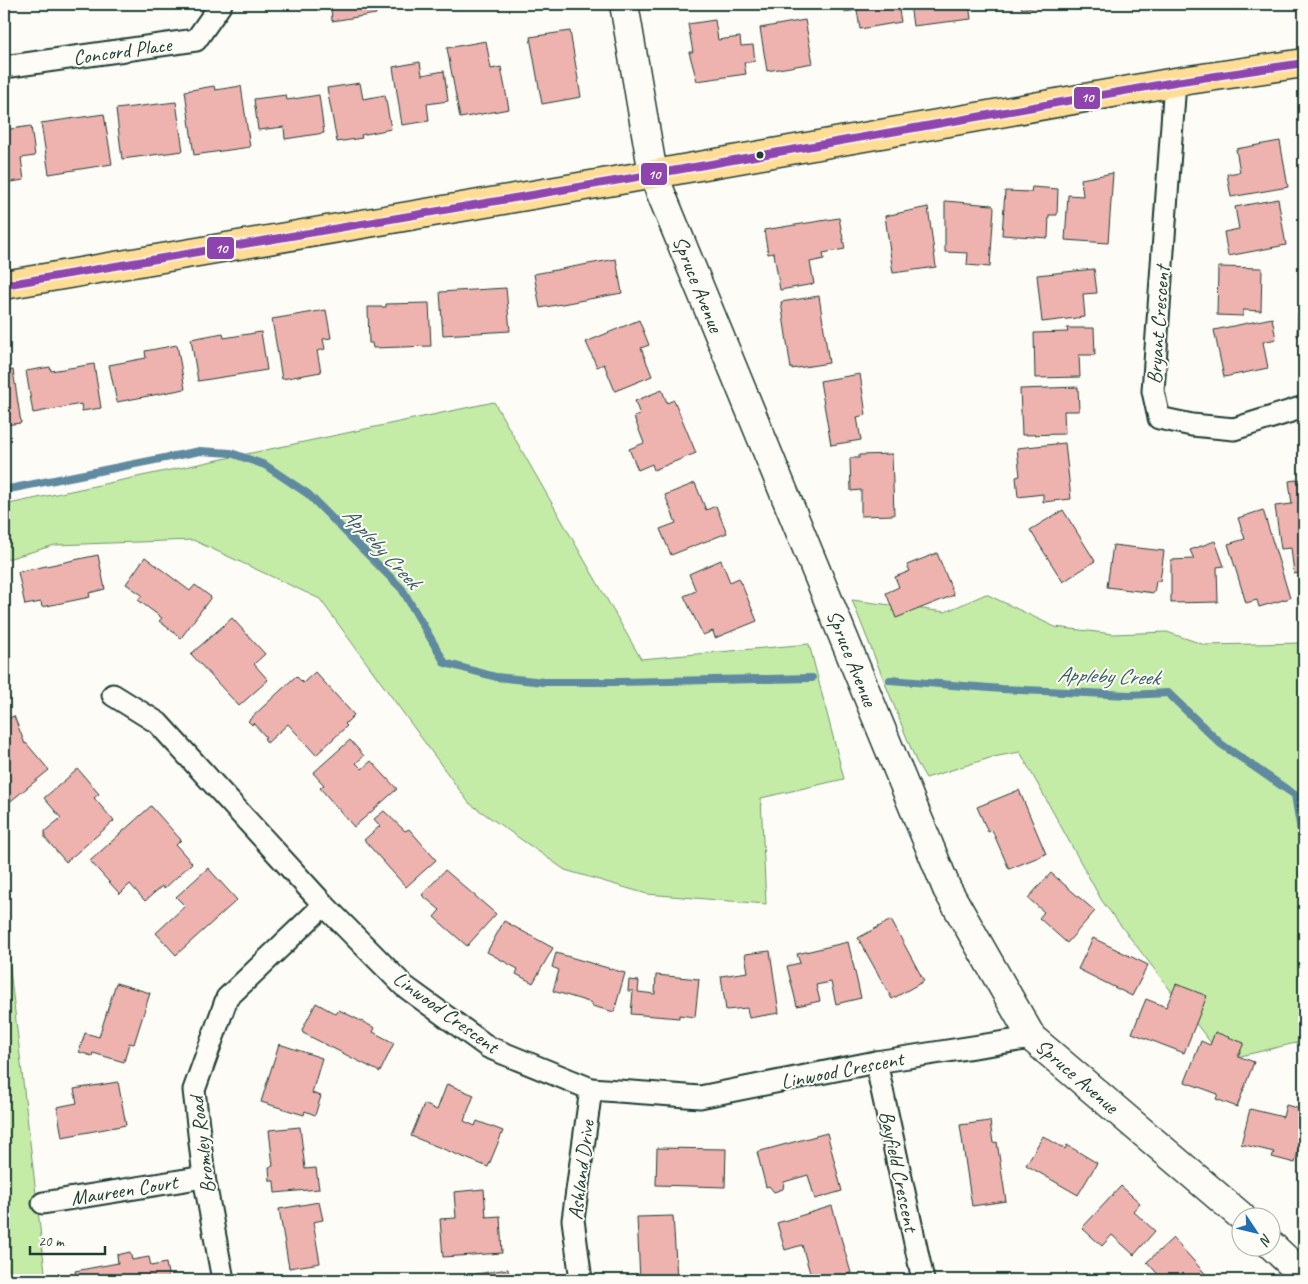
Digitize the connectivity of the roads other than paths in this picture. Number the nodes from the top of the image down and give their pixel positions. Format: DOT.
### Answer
graph roads {
  1 [pos="221,4"];
  2 [pos="624,4"];
  3 [pos="1304,63"];
  4 [pos="4,67"];
  5 [pos="1175,82"];
  6 [pos="653,174"];
  7 [pos="4,285"];
  8 [pos="1304,407"];
  9 [pos="113,694"];
  10 [pos="324,905"];
  11 [pos="1032,1038"];
  12 [pos="876,1062"];
  13 [pos="591,1089"];
  14 [pos="204,1177"];
  15 [pos="43,1203"];
  16 [pos="1230,1207"];
  17 [pos="1280,1253"];
  18 [pos="1304,1276"];
  19 [pos="223,1280"];
  20 [pos="581,1280"];
  21 [pos="923,1280"];
  1 -- 4 [label="street, Concord Place"];
  2 -- 6 [label="street, Spruce Avenue"];
  3 -- 5 [label="main road"];
  5 -- 6 [label="main road"];
  5 -- 8 [label="street, Bryant Crescent"];
  6 -- 7 [label="main road"];
  6 -- 11 [label="street, Spruce Avenue"];
  9 -- 10 [label="street, Linwood Crescent"];
  10 -- 13 [label="street, Linwood Crescent"];
  10 -- 14 [label="street, Bromley Road"];
  11 -- 12 [label="street, Linwood Crescent"];
  11 -- 16 [label="street, Spruce Avenue"];
  12 -- 13 [label="street, Linwood Crescent"];
  12 -- 21 [label="street, Bayfield Crescent"];
  13 -- 20 [label="street, Ashland Drive"];
  14 -- 15 [label="street, Maureen Court"];
  14 -- 19 [label="street, Bromley Road"];
  17 -- 18 [label="street"];
}
